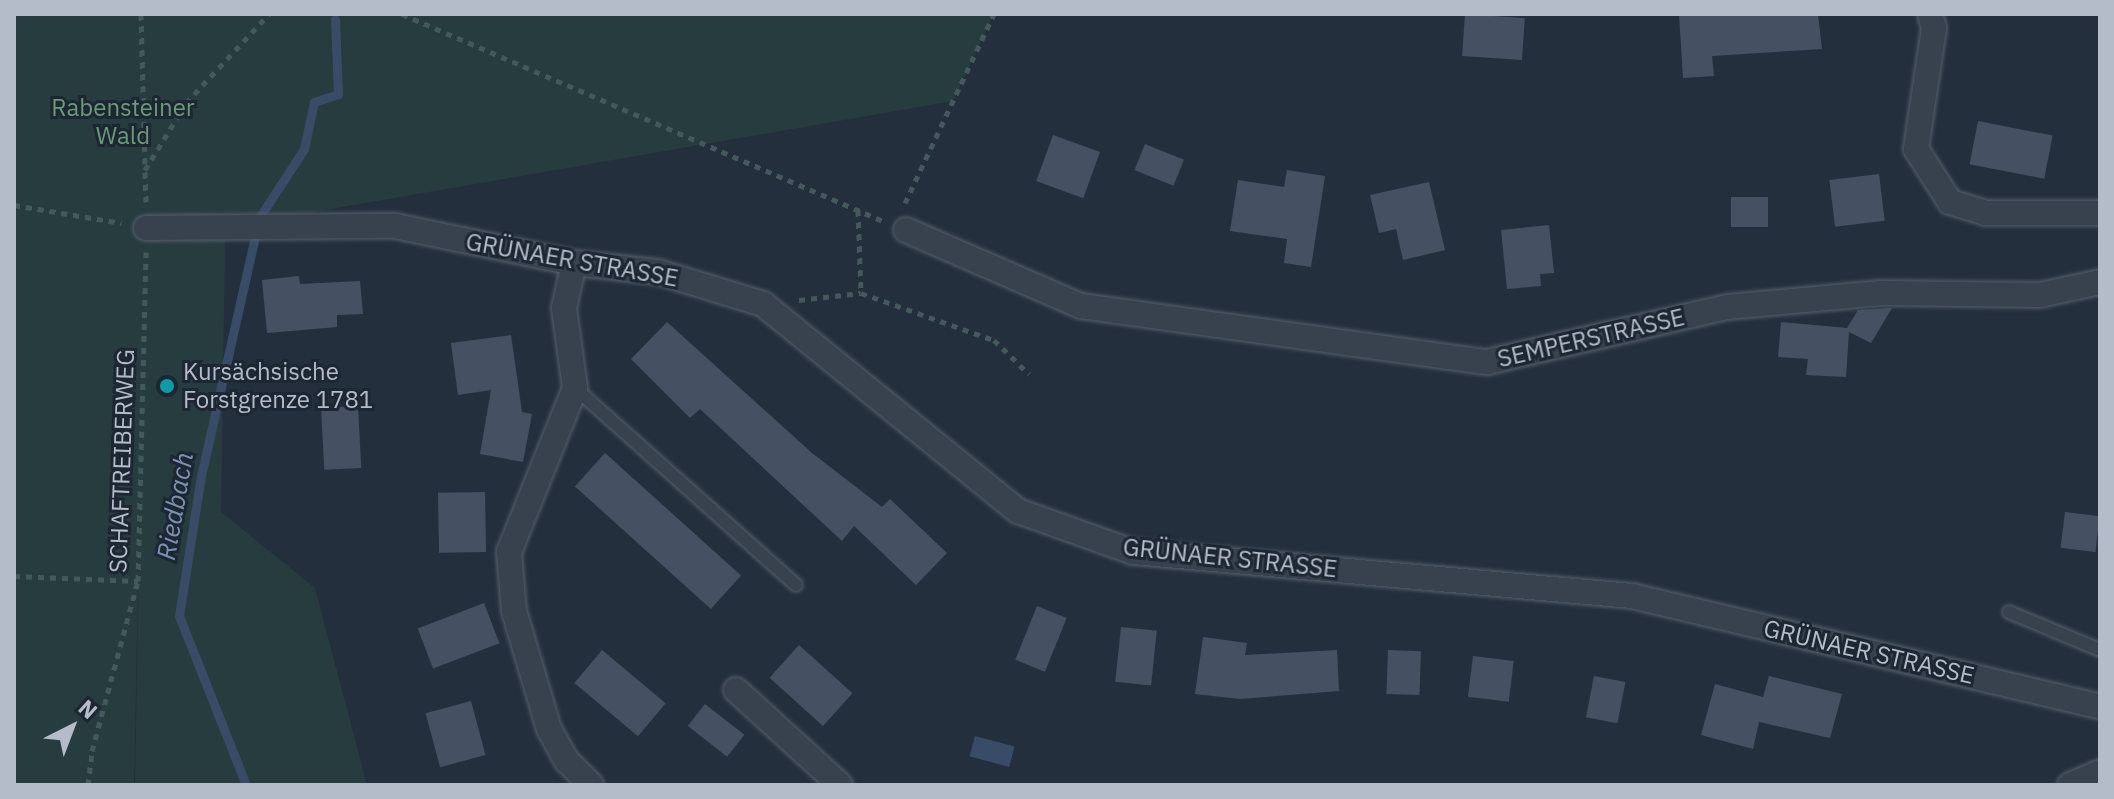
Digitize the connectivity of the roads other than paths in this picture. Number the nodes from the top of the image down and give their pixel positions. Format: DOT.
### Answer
graph roads {
  1 [pos="1930,14"];
  2 [pos="2100,213"];
  3 [pos="902,224"];
  4 [pos="146,228"];
  5 [pos="574,263"];
  6 [pos="2100,282"];
  7 [pos="575,388"];
  8 [pos="796,585"];
  9 [pos="2009,612"];
  10 [pos="2100,650"];
  11 [pos="736,690"];
  12 [pos="2100,707"];
  13 [pos="2100,772"];
  14 [pos="591,785"];
  15 [pos="840,785"];
  16 [pos="2070,785"];
  1 -- 2 [label="street"];
  3 -- 6 [label="street, SEMPERSTRASSE"];
  4 -- 5 [label="street, GRÜNAER STRASSE"];
  5 -- 7 [label="street"];
  5 -- 12 [label="street, GRÜNAER STRASSE"];
  7 -- 8 [label="lane"];
  7 -- 14 [label="street"];
  9 -- 10 [label="lane"];
  11 -- 15 [label="street"];
  13 -- 16 [label="street"];
}
